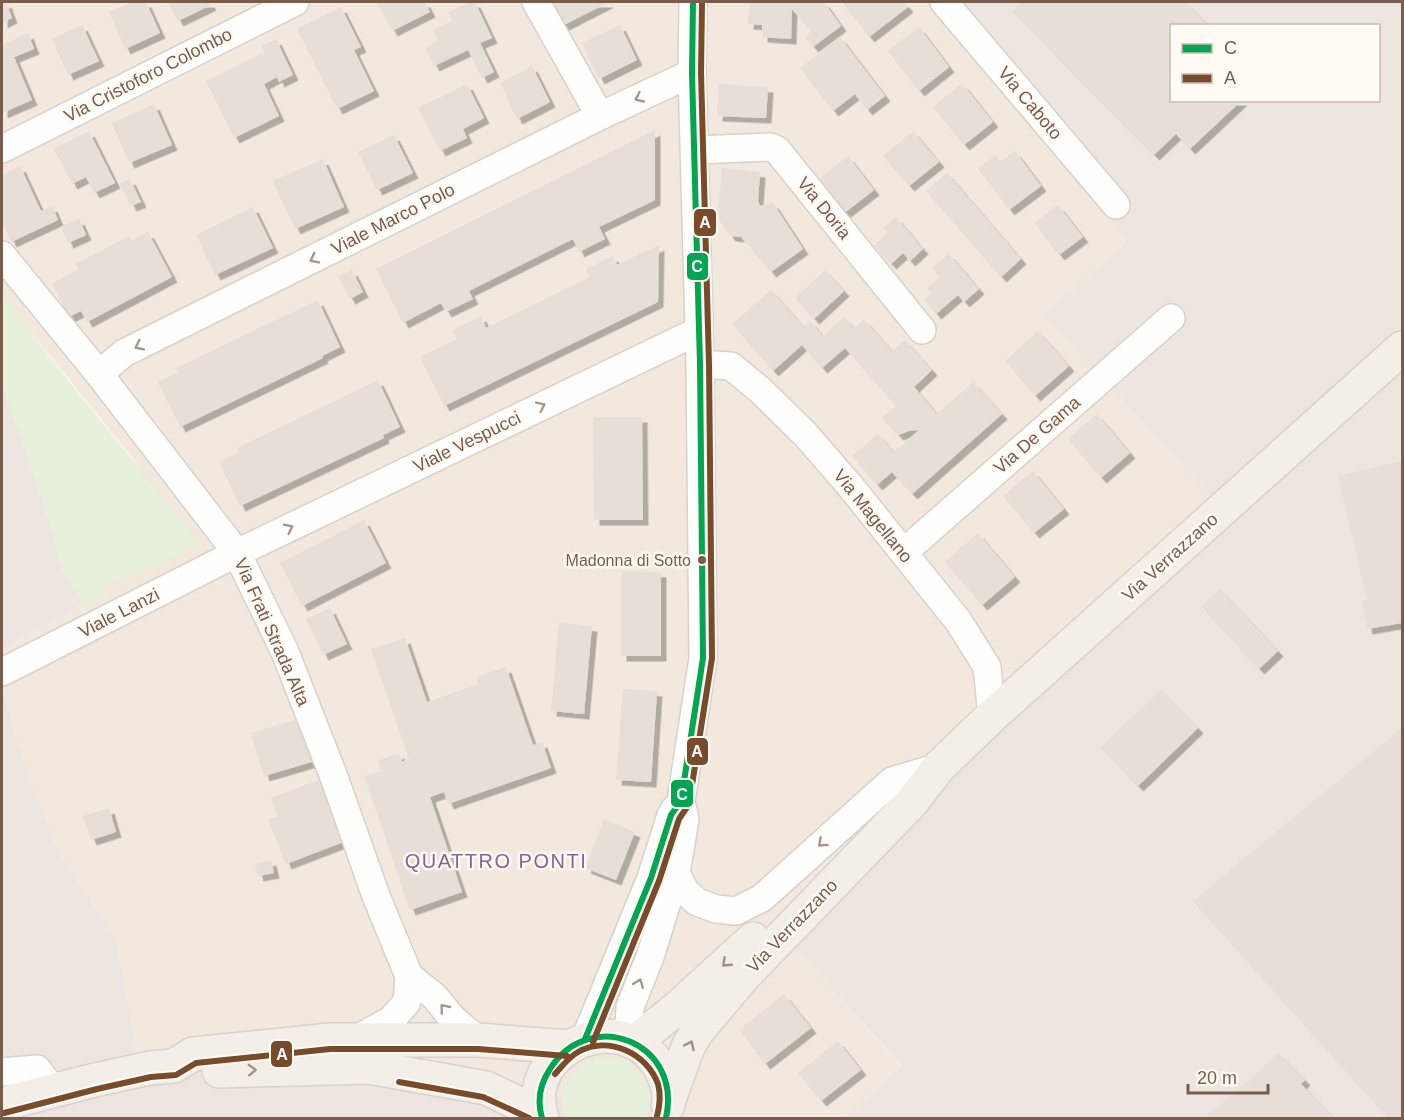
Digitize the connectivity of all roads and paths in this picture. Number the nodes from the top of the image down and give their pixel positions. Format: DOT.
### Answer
graph roads {
  1 [pos="295,2"];
  2 [pos="536,2"];
  3 [pos="693,2"];
  4 [pos="944,2"];
  5 [pos="692,73"];
  6 [pos="600,116"];
  7 [pos="2,149"];
  8 [pos="696,150"];
  9 [pos="1116,205"];
  10 [pos="2,255"];
  11 [pos="1171,318"];
  12 [pos="922,330"];
  13 [pos="698,331"];
  14 [pos="1402,348"];
  15 [pos="700,364"];
  16 [pos="99,374"];
  17 [pos="904,552"];
  18 [pos="237,553"];
  19 [pos="2,672"];
  20 [pos="993,716"];
  21 [pos="939,768"];
  22 [pos="681,801"];
  23 [pos="676,873"];
  24 [pos="409,975"];
  25 [pos="355,1040"];
  26 [pos="478,1040"];
  27 [pos="631,1041"];
  28 [pos="577,1043"];
  29 [pos="174,1066"];
  30 [pos="2,1072"];
  31 [pos="54,1091"];
  32 [pos="2,1104"];
  33 [pos="668,1109"];
  34 [pos="541,1116"];
  1 -- 7 [label="street, Via Cristoforo Colombo"];
  2 -- 6 [label="street"];
  3 -- 5 [label="street"];
  4 -- 9 [label="street, Via Caboto"];
  5 -- 6 [label="street, Viale Marco Polo, one-way"];
  5 -- 8 [label="street"];
  6 -- 16 [label="street, Viale Marco Polo, one-way"];
  8 -- 12 [label="street, Via Doria"];
  8 -- 13 [label="street"];
  10 -- 16 [label="street, Via Frati Strada Alta"];
  11 -- 17 [label="street, Via De Gama"];
  13 -- 15 [label="street"];
  18 -- 13 [label="street, Viale Vespucci, one-way"];
  14 -- 20 [label="main road, Via Verrazzano"];
  15 -- 17 [label="street, Via Magellano"];
  15 -- 22 [label="street"];
  16 -- 18 [label="street, Via Frati Strada Alta"];
  17 -- 20 [label="street, Via Magellano"];
  18 -- 19 [label="street, Viale Lanzi"];
  18 -- 24 [label="street, Via Frati Strada Alta"];
  20 -- 21 [label="main road, Via Verrazzano"];
  21 -- 23 [label="street, Via Verrazzano, one-way"];
  21 -- 27 [label="main road, Via Verrazzano, one-way"];
  33 -- 21 [label="main road, Via Verrazzano, one-way"];
  22 -- 23 [label="street"];
  22 -- 28 [label="street"];
  27 -- 23 [label="street, one-way"];
  24 -- 25 [label="street"];
  26 -- 24 [label="street, Via Frati Strada Alta, one-way"];
  25 -- 26 [label="main road"];
  25 -- 29 [label="main road"];
  26 -- 28 [label="main road"];
  27 -- 28 [label="main road"];
  27 -- 33 [label="main road"];
  28 -- 34 [label="main road"];
  29 -- 31 [label="main road"];
  29 -- 34 [label="main road, one-way"];
  30 -- 31 [label="street"];
  31 -- 32 [label="main road"];
}
